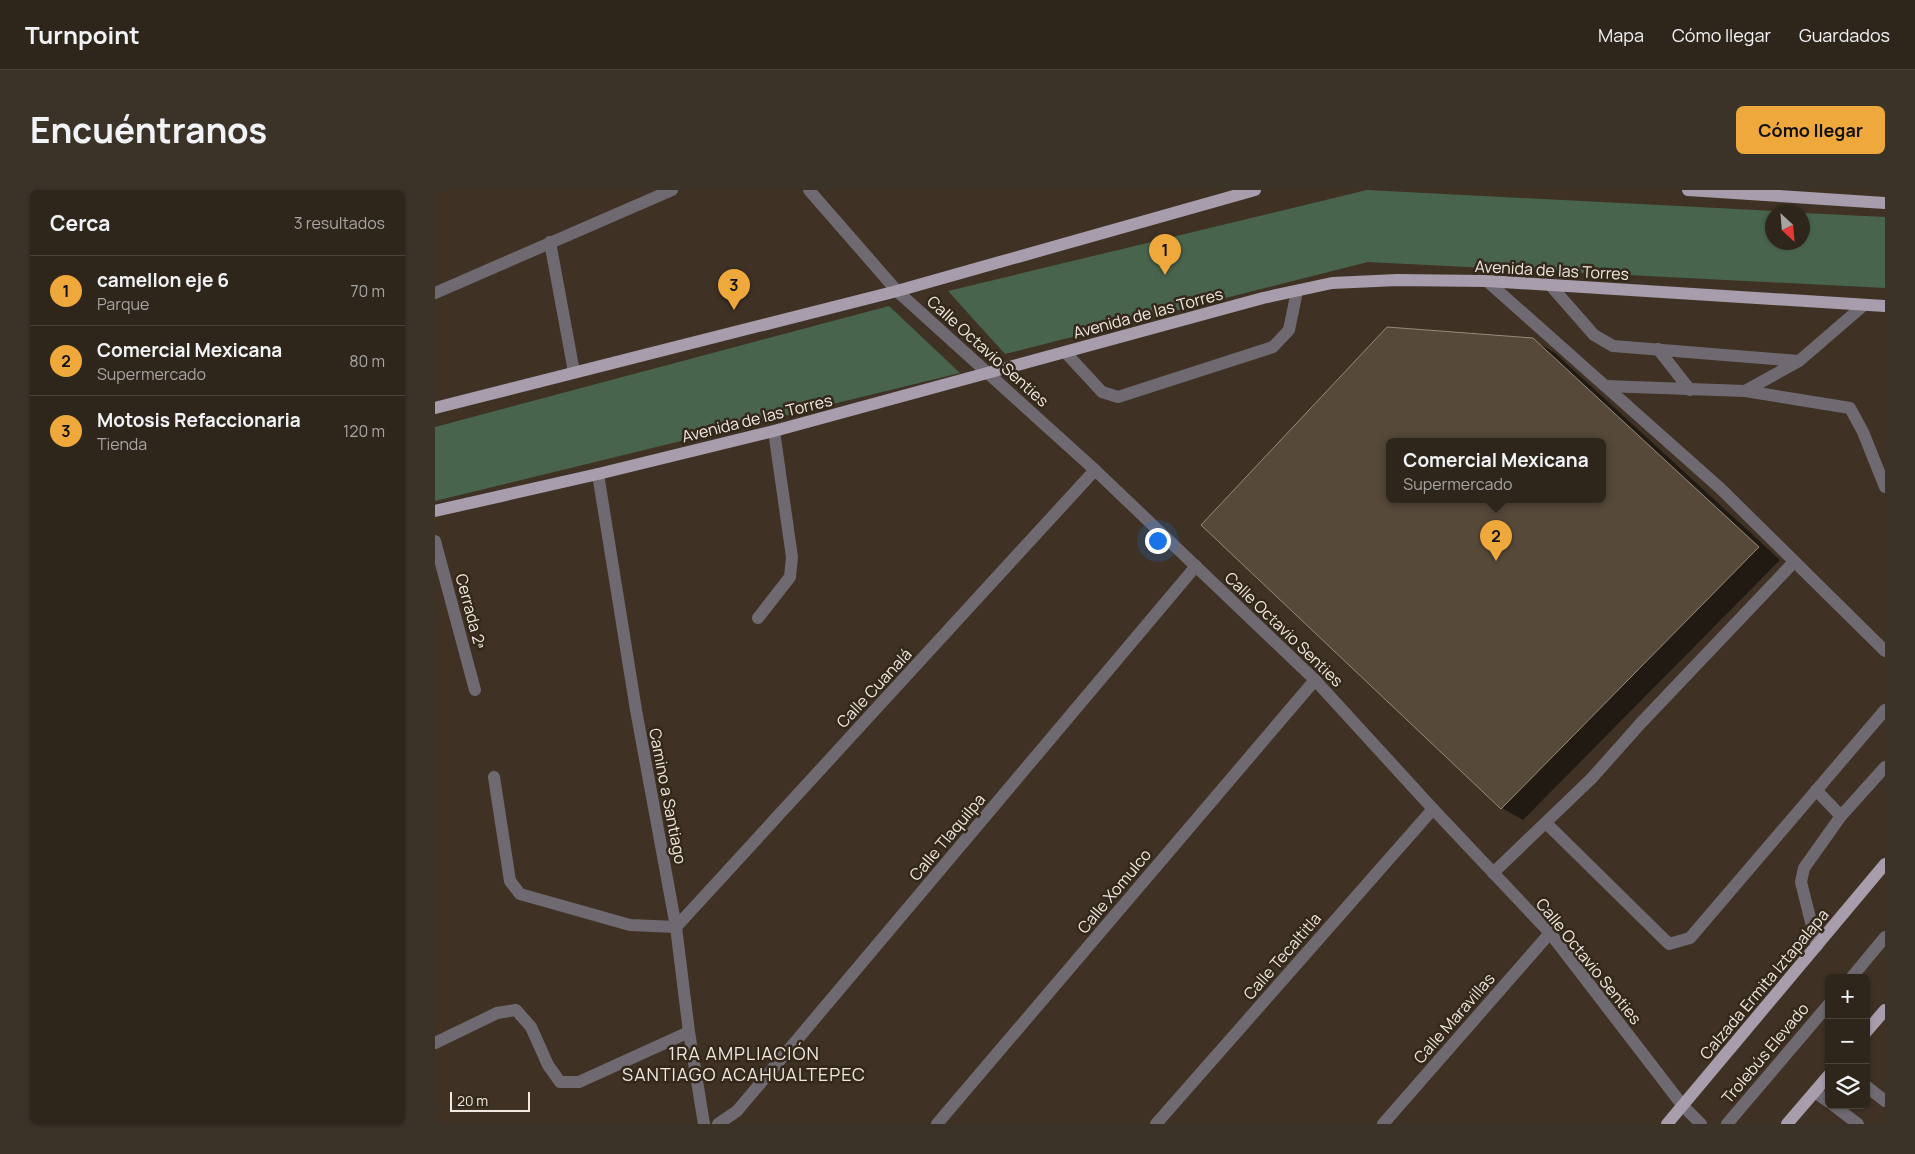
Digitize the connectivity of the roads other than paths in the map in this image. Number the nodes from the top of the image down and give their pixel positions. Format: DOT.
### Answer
graph roads {
  1 [pos="672,190"];
  2 [pos="809,190"];
  3 [pos="1255,190"];
  4 [pos="1688,190"];
  5 [pos="1885,203"];
  6 [pos="550,242"];
  7 [pos="1487,281"];
  8 [pos="1551,286"];
  9 [pos="897,290"];
  10 [pos="1297,291"];
  11 [pos="435,293"];
  12 [pos="1865,305"];
  13 [pos="1885,306"];
  14 [pos="1658,350"];
  15 [pos="1065,352"];
  16 [pos="1799,361"];
  17 [pos="574,372"];
  18 [pos="990,373"];
  19 [pos="1605,386"];
  20 [pos="1690,390"];
  21 [pos="1745,391"];
  22 [pos="435,408"];
  23 [pos="774,431"];
  24 [pos="1095,470"];
  25 [pos="598,474"];
  26 [pos="1885,487"];
  27 [pos="435,511"];
  28 [pos="435,541"];
  29 [pos="1794,562"];
  30 [pos="1196,566"];
  31 [pos="758,618"];
  32 [pos="1885,651"];
  33 [pos="1315,680"];
  34 [pos="475,690"];
  35 [pos="1885,710"];
  36 [pos="1885,767"];
  37 [pos="494,778"];
  38 [pos="1816,790"];
  39 [pos="1433,809"];
  40 [pos="1841,816"];
  41 [pos="1546,823"];
  42 [pos="1885,864"];
  43 [pos="1493,873"];
  44 [pos="676,927"];
  45 [pos="1550,933"];
  46 [pos="1885,937"];
  47 [pos="1817,946"];
  48 [pos="1854,974"];
  49 [pos="1825,1009"];
  50 [pos="1885,1010"];
  51 [pos="1870,1027"];
  52 [pos="689,1032"];
  53 [pos="435,1043"];
  54 [pos="1825,1080"];
  55 [pos="1870,1089"];
  56 [pos="1815,1092"];
  57 [pos="1825,1099"];
  58 [pos="1885,1101"];
  59 [pos="1683,1106"];
  60 [pos="1838,1109"];
  61 [pos="704,1124"];
  62 [pos="718,1124"];
  63 [pos="937,1124"];
  64 [pos="1156,1124"];
  65 [pos="1383,1124"];
  66 [pos="1667,1124"];
  67 [pos="1701,1124"];
  68 [pos="1727,1124"];
  69 [pos="1787,1124"];
  70 [pos="1857,1124"];
  1 -- 6 [label="street"];
  2 -- 9 [label="street, Calle Octavio Senties"];
  3 -- 9 [label="main road"];
  4 -- 5 [label="main road"];
  6 -- 11 [label="street"];
  6 -- 17 [label="street"];
  7 -- 8 [label="main road, Avenida de las Torres"];
  7 -- 10 [label="main road, Avenida de las Torres"];
  7 -- 19 [label="street"];
  8 -- 12 [label="main road, Avenida de las Torres"];
  8 -- 14 [label="street"];
  9 -- 17 [label="main road"];
  9 -- 18 [label="street, Calle Octavio Senties"];
  10 -- 15 [label="main road, Avenida de las Torres"];
  10 -- 15 [label="street"];
  12 -- 13 [label="main road, Avenida de las Torres"];
  12 -- 16 [label="street"];
  14 -- 16 [label="street"];
  14 -- 20 [label="street"];
  15 -- 18 [label="main road, Avenida de las Torres"];
  16 -- 21 [label="street"];
  17 -- 22 [label="main road"];
  18 -- 23 [label="main road, Avenida de las Torres"];
  18 -- 24 [label="street, Calle Octavio Senties"];
  19 -- 20 [label="street"];
  19 -- 29 [label="street"];
  20 -- 21 [label="street"];
  21 -- 26 [label="street"];
  23 -- 25 [label="main road, Avenida de las Torres"];
  23 -- 31 [label="street"];
  24 -- 30 [label="street, Calle Octavio Senties"];
  24 -- 44 [label="street, Calle Cuanalá"];
  25 -- 27 [label="main road, Avenida de las Torres"];
  25 -- 44 [label="street, Camino a Santiago"];
  28 -- 34 [label="street, Cerrada 2ª"];
  29 -- 32 [label="street"];
  29 -- 41 [label="street"];
  30 -- 33 [label="street, Calle Octavio Senties"];
  30 -- 62 [label="street, Calle Tlaquilpa"];
  33 -- 39 [label="street, Calle Octavio Senties"];
  33 -- 63 [label="street, Calle Xomulco"];
  35 -- 38 [label="street"];
  36 -- 40 [label="street"];
  37 -- 44 [label="street"];
  38 -- 40 [label="street"];
  38 -- 41 [label="street"];
  39 -- 43 [label="street, Calle Octavio Senties"];
  39 -- 64 [label="street, Calle Tecaltitla"];
  40 -- 47 [label="street"];
  41 -- 43 [label="street"];
  42 -- 47 [label="main road, Calzada Ermita Iztapalapa"];
  43 -- 45 [label="street, Calle Octavio Senties"];
  44 -- 52 [label="street, Camino a Santiago"];
  45 -- 59 [label="street, Calle Octavio Senties"];
  45 -- 65 [label="street, Calle Maravillas"];
  46 -- 48 [label="street"];
  47 -- 59 [label="main road, Calzada Ermita Iztapalapa"];
  49 -- 68 [label="street, Trolebús Elevado"];
  50 -- 51 [label="main road"];
  52 -- 53 [label="street"];
  52 -- 61 [label="street, Camino a Santiago"];
  54 -- 56 [label="main road"];
  55 -- 58 [label="street"];
  56 -- 57 [label="street"];
  56 -- 69 [label="main road"];
  59 -- 66 [label="main road, Calzada Ermita Iztapalapa"];
  59 -- 67 [label="street, Calle Octavio Senties"];
  60 -- 70 [label="street"];
}
